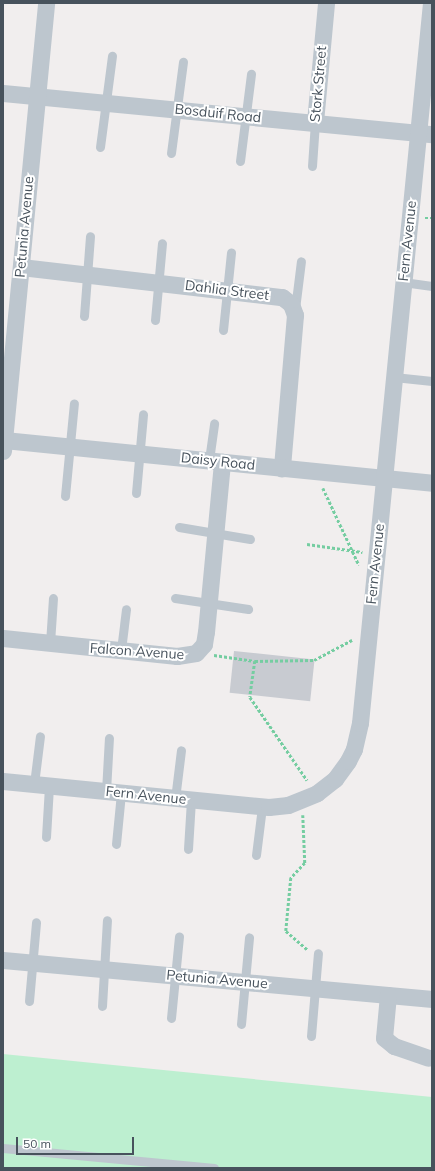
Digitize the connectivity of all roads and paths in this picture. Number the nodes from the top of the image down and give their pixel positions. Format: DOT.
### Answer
graph roads {
  1 [pos="46,3"];
  2 [pos="326,3"];
  3 [pos="431,3"];
  4 [pos="112,56"];
  5 [pos="183,62"];
  6 [pos="251,74"];
  7 [pos="3,93"];
  8 [pos="37,95"];
  9 [pos="105,102"];
  10 [pos="176,108"];
  11 [pos="246,115"];
  12 [pos="315,122"];
  13 [pos="425,133"];
  14 [pos="100,147"];
  15 [pos="171,152"];
  16 [pos="240,161"];
  17 [pos="312,166"];
  18 [pos="90,236"];
  19 [pos="162,243"];
  20 [pos="231,252"];
  21 [pos="301,261"];
  22 [pos="20,267"];
  23 [pos="87,274"];
  24 [pos="157,282"];
  25 [pos="403,282"];
  26 [pos="432,286"];
  27 [pos="226,290"];
  28 [pos="295,315"];
  29 [pos="84,316"];
  30 [pos="154,320"];
  31 [pos="223,330"];
  32 [pos="394,378"];
  33 [pos="432,381"];
  34 [pos="74,404"];
  35 [pos="143,414"];
  36 [pos="214,423"];
  37 [pos="4,446"];
  38 [pos="69,447"];
  39 [pos="139,454"];
  40 [pos="216,461"];
  41 [pos="282,468"];
  42 [pos="315,471"];
  43 [pos="384,478"];
  44 [pos="432,483"];
  45 [pos="136,493"];
  46 [pos="65,496"];
  47 [pos="179,527"];
  48 [pos="215,533"];
  49 [pos="250,539"];
  50 [pos="307,544"];
  51 [pos="354,551"];
  52 [pos="376,554"];
  53 [pos="361,571"];
  54 [pos="54,598"];
  55 [pos="176,598"];
  56 [pos="208,605"];
  57 [pos="126,609"];
  58 [pos="248,609"];
  59 [pos="3,638"];
  60 [pos="368,640"];
  61 [pos="50,643"];
  62 [pos="121,650"];
  63 [pos="196,653"];
  64 [pos="255,661"];
  65 [pos="40,736"];
  66 [pos="109,738"];
  67 [pos="181,750"];
  68 [pos="3,781"];
  69 [pos="41,785"];
  70 [pos="114,792"];
  71 [pos="310,796"];
  72 [pos="183,799"];
  73 [pos="262,807"];
  74 [pos="46,837"];
  75 [pos="116,844"];
  76 [pos="188,849"];
  77 [pos="256,855"];
  78 [pos="107,920"];
  79 [pos="36,922"];
  80 [pos="179,936"];
  81 [pos="249,937"];
  82 [pos="318,953"];
  83 [pos="3,960"];
  84 [pos="33,962"];
  85 [pos="104,969"];
  86 [pos="175,976"];
  87 [pos="245,982"];
  88 [pos="315,988"];
  89 [pos="388,995"];
  90 [pos="432,999"];
  91 [pos="30,1001"];
  92 [pos="102,1006"];
  93 [pos="171,1018"];
  94 [pos="241,1024"];
  95 [pos="311,1036"];
  96 [pos="428,1058"];
  97 [pos="3,1148"];
  98 [pos="185,1167"];
  99 [pos="214,1168"];
  1 -- 8 [label="street, Petunia Avenue"];
  2 -- 12 [label="street, Stork Street"];
  3 -- 13 [label="street, Fern Avenue"];
  4 -- 9 [label="lane"];
  5 -- 10 [label="lane"];
  6 -- 11 [label="lane"];
  7 -- 8 [label="street, Bosduif Road"];
  8 -- 9 [label="street, Bosduif Road"];
  8 -- 22 [label="street, Petunia Avenue"];
  9 -- 10 [label="street, Bosduif Road"];
  9 -- 14 [label="lane"];
  10 -- 11 [label="street, Bosduif Road"];
  10 -- 15 [label="lane"];
  11 -- 12 [label="street, Bosduif Road"];
  11 -- 16 [label="lane"];
  12 -- 13 [label="street, Bosduif Road"];
  12 -- 17 [label="lane, Stork Street"];
  13 -- 25 [label="street, Fern Avenue"];
  18 -- 23 [label="lane"];
  19 -- 24 [label="lane"];
  20 -- 27 [label="lane"];
  21 -- 28 [label="lane"];
  22 -- 23 [label="street, Dahlia Street"];
  22 -- 37 [label="street, Petunia Avenue"];
  23 -- 24 [label="street, Dahlia Street"];
  23 -- 29 [label="lane"];
  24 -- 27 [label="street, Dahlia Street"];
  24 -- 30 [label="lane"];
  25 -- 26 [label="lane"];
  25 -- 32 [label="street, Fern Avenue"];
  27 -- 28 [label="street, Dahlia Street"];
  27 -- 31 [label="lane"];
  28 -- 41 [label="street"];
  32 -- 33 [label="lane"];
  32 -- 43 [label="street, Fern Avenue"];
  34 -- 38 [label="lane"];
  35 -- 39 [label="lane"];
  36 -- 40 [label="lane"];
  37 -- 38 [label="street, Daisy Road"];
  38 -- 39 [label="street, Daisy Road"];
  38 -- 46 [label="lane"];
  39 -- 40 [label="street, Daisy Road"];
  39 -- 45 [label="lane"];
  40 -- 41 [label="street, Daisy Road"];
  40 -- 48 [label="street, Falcon Avenue"];
  41 -- 42 [label="street, Daisy Road"];
  42 -- 43 [label="street, Daisy Road"];
  42 -- 51 [label="path"];
  43 -- 44 [label="street, Daisy Road"];
  43 -- 52 [label="street, Fern Avenue"];
  47 -- 48 [label="lane"];
  48 -- 49 [label="lane"];
  48 -- 56 [label="street, Falcon Avenue"];
  50 -- 51 [label="path"];
  51 -- 52 [label="path"];
  51 -- 53 [label="path"];
  52 -- 60 [label="street, Fern Avenue"];
  54 -- 61 [label="lane"];
  55 -- 56 [label="lane"];
  56 -- 58 [label="lane"];
  56 -- 63 [label="street, Falcon Avenue"];
  57 -- 62 [label="lane"];
  59 -- 61 [label="street, Falcon Avenue"];
  60 -- 64 [label="path"];
  60 -- 71 [label="street, Fern Avenue"];
  61 -- 62 [label="street, Falcon Avenue"];
  62 -- 63 [label="street, Falcon Avenue"];
  63 -- 64 [label="path"];
  64 -- 71 [label="path"];
  65 -- 69 [label="lane"];
  66 -- 70 [label="lane"];
  67 -- 72 [label="lane"];
  68 -- 69 [label="street, Fern Avenue"];
  69 -- 70 [label="street, Fern Avenue"];
  69 -- 74 [label="lane"];
  70 -- 72 [label="street, Fern Avenue"];
  70 -- 75 [label="lane"];
  71 -- 73 [label="street, Fern Avenue"];
  71 -- 82 [label="path"];
  72 -- 73 [label="street, Fern Avenue"];
  72 -- 76 [label="lane"];
  73 -- 77 [label="lane"];
  78 -- 85 [label="lane"];
  79 -- 84 [label="lane"];
  80 -- 86 [label="lane"];
  81 -- 87 [label="lane"];
  82 -- 88 [label="lane"];
  83 -- 84 [label="street, Petunia Avenue"];
  84 -- 85 [label="street, Petunia Avenue"];
  84 -- 91 [label="lane"];
  85 -- 86 [label="street, Petunia Avenue"];
  85 -- 92 [label="lane"];
  86 -- 87 [label="street, Petunia Avenue"];
  86 -- 93 [label="lane"];
  87 -- 88 [label="street, Petunia Avenue"];
  87 -- 94 [label="lane"];
  88 -- 89 [label="street, Petunia Avenue"];
  88 -- 95 [label="lane"];
  89 -- 90 [label="street, Petunia Avenue"];
  89 -- 96 [label="street"];
  97 -- 98 [label="lane"];
  98 -- 99 [label="lane"];
}
